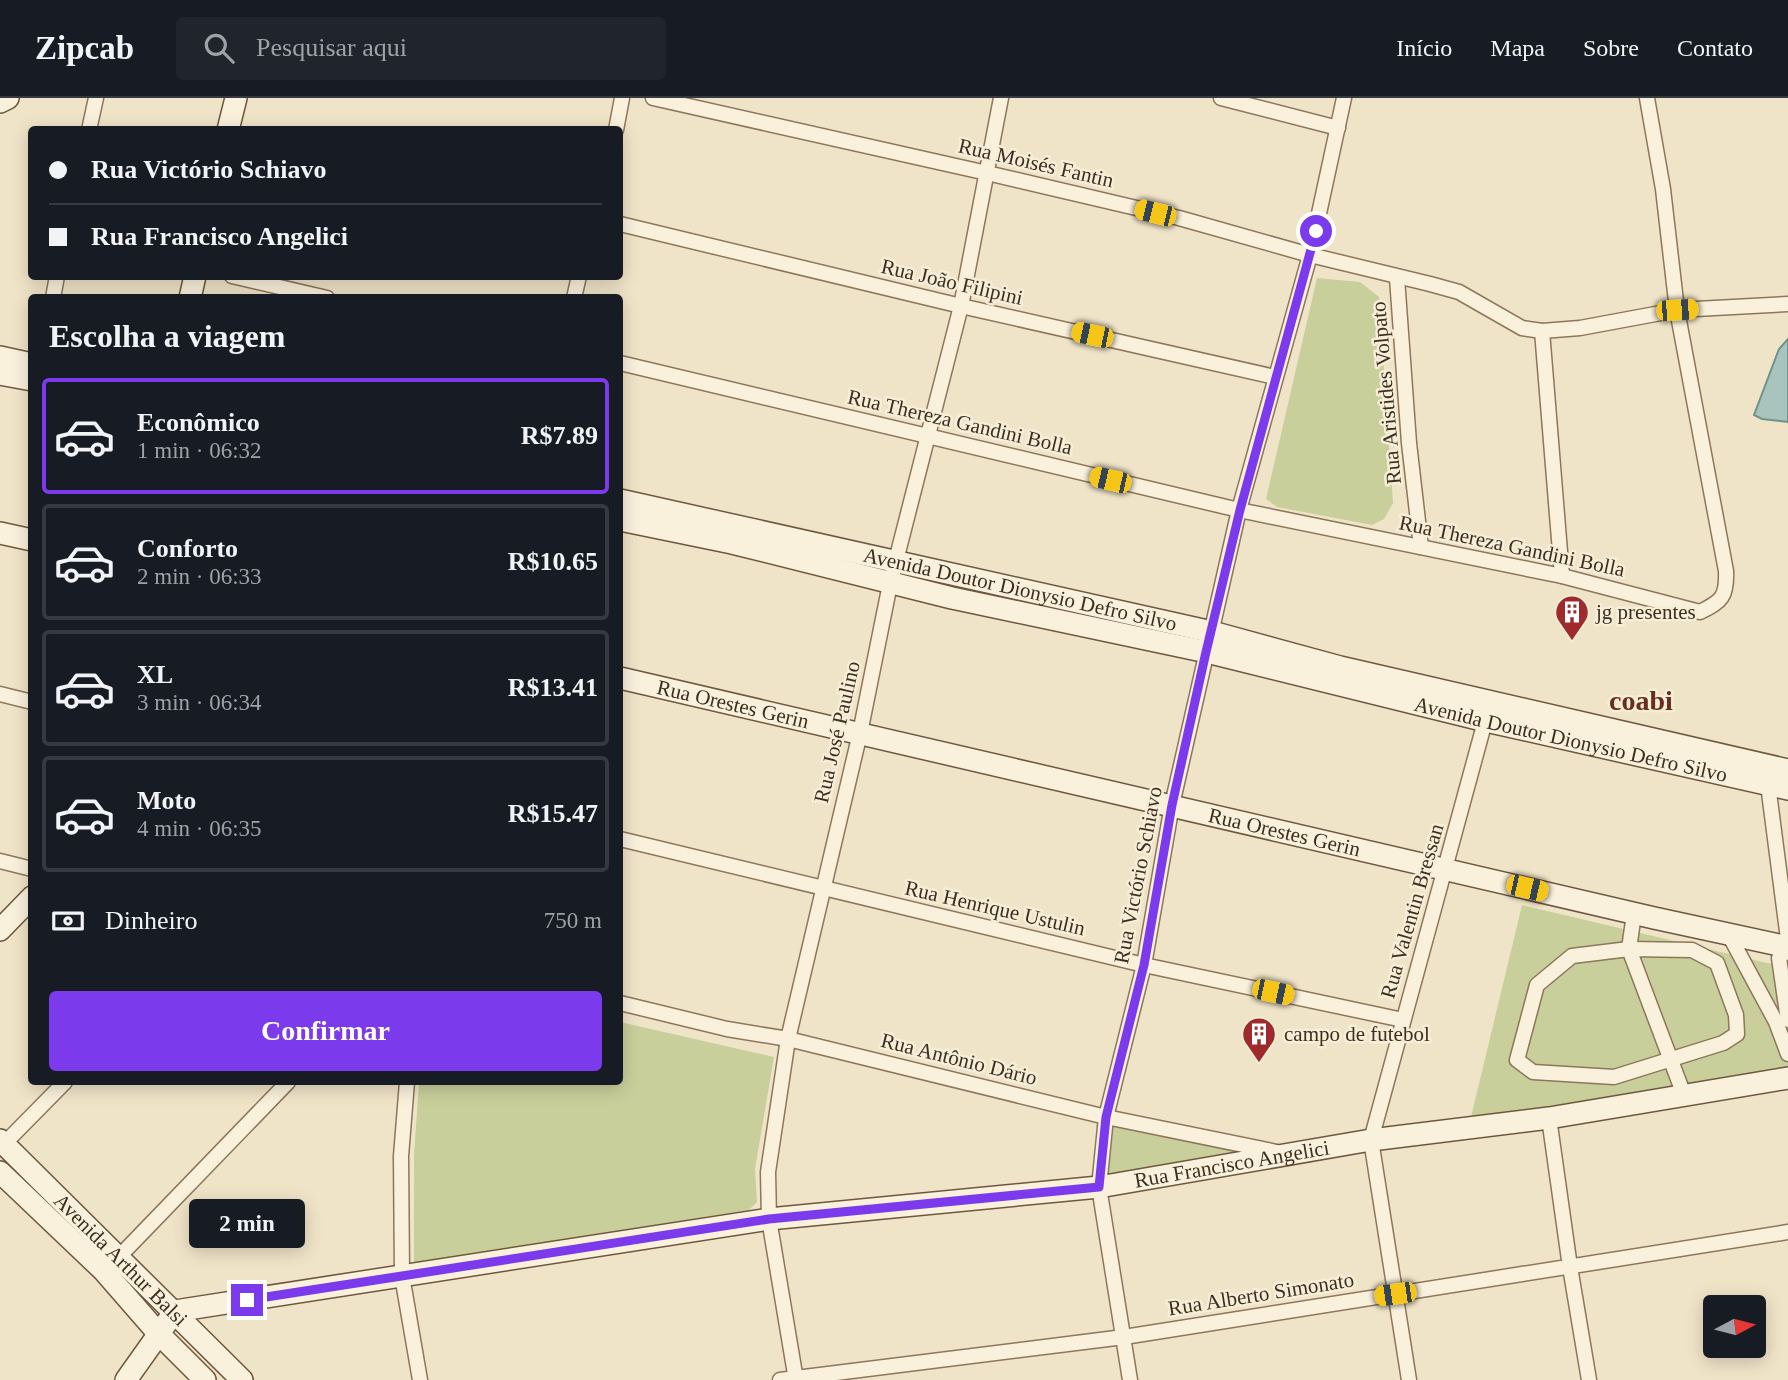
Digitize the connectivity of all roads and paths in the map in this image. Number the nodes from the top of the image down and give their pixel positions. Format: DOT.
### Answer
graph roads {
  1 [pos="8,98"];
  2 [pos="96,98"];
  3 [pos="236,98"];
  4 [pos="622,98"];
  5 [pos="653,98"];
  6 [pos="1001,98"];
  7 [pos="1221,98"];
  8 [pos="1343,98"];
  9 [pos="1647,98"];
  10 [pos="0,102"];
  11 [pos="90,126"];
  12 [pos="229,126"];
  13 [pos="618,126"];
  14 [pos="1338,128"];
  15 [pos="987,173"];
  16 [pos="623,225"];
  17 [pos="1310,256"];
  18 [pos="1397,278"];
  19 [pos="249,280"];
  20 [pos="310,294"];
  21 [pos="1788,304"];
  22 [pos="961,306"];
  23 [pos="1677,310"];
  24 [pos="1542,331"];
  25 [pos="0,356"];
  26 [pos="28,363"];
  27 [pos="623,364"];
  28 [pos="0,374"];
  29 [pos="1275,377"];
  30 [pos="28,379"];
  31 [pos="929,437"];
  32 [pos="623,501"];
  33 [pos="1240,510"];
  34 [pos="623,521"];
  35 [pos="0,533"];
  36 [pos="28,539"];
  37 [pos="1421,547"];
  38 [pos="896,560"];
  39 [pos="1562,576"];
  40 [pos="890,584"];
  41 [pos="1209,642"];
  42 [pos="623,679"];
  43 [pos="0,694"];
  44 [pos="28,701"];
  45 [pos="1488,712"];
  46 [pos="860,733"];
  47 [pos="1774,773"];
  48 [pos="1788,789"];
  49 [pos="1172,805"];
  50 [pos="623,840"];
  51 [pos="0,861"];
  52 [pos="28,868"];
  53 [pos="1446,869"];
  54 [pos="822,888"];
  55 [pos="28,901"];
  56 [pos="1634,914"];
  57 [pos="0,930"];
  58 [pos="1729,935"];
  59 [pos="1784,947"];
  60 [pos="1629,949"];
  61 [pos="1144,965"];
  62 [pos="623,1004"];
  63 [pos="1403,1020"];
  64 [pos="1788,1020"];
  65 [pos="788,1039"];
  66 [pos="1788,1054"];
  67 [pos="1670,1059"];
  68 [pos="1788,1078"];
  69 [pos="62,1085"];
  70 [pos="285,1085"];
  71 [pos="407,1087"];
  72 [pos="1684,1095"];
  73 [pos="1106,1117"];
  74 [pos="1549,1118"];
  75 [pos="1371,1140"];
  76 [pos="1,1144"];
  77 [pos="1288,1155"];
  78 [pos="0,1172"];
  79 [pos="1099,1187"];
  80 [pos="769,1219"];
  81 [pos="1788,1232"];
  82 [pos="111,1265"];
  83 [pos="1570,1267"];
  84 [pos="402,1276"];
  85 [pos="1395,1294"];
  86 [pos="175,1311"];
  87 [pos="158,1333"];
  88 [pos="1124,1337"];
  89 [pos="796,1379"];
  90 [pos="126,1380"];
  91 [pos="205,1380"];
  92 [pos="242,1380"];
  93 [pos="420,1380"];
  94 [pos="780,1380"];
  95 [pos="1130,1380"];
  96 [pos="1409,1380"];
  97 [pos="1589,1380"];
  1 -- 10 [label="street"];
  2 -- 11 [label="street"];
  3 -- 12 [label="street"];
  4 -- 13 [label="street"];
  5 -- 15 [label="street, Rua Moisés Fantin"];
  6 -- 15 [label="street, Rua José Paulino"];
  7 -- 14 [label="street"];
  8 -- 14 [label="street, Rua Victório Schiavo"];
  9 -- 23 [label="street"];
  14 -- 17 [label="street, Rua Victório Schiavo"];
  15 -- 17 [label="street, Rua Moisés Fantin"];
  15 -- 22 [label="street, Rua José Paulino"];
  16 -- 22 [label="street, Rua João Filipini"];
  17 -- 18 [label="street, Rua Moisés Fantin"];
  17 -- 29 [label="street, Rua Victório Schiavo"];
  18 -- 24 [label="street, Rua Moisés Fantin"];
  18 -- 37 [label="street, Rua Aristides Volpato"];
  19 -- 20 [label="street"];
  21 -- 23 [label="street, Rua Moisés Fantin"];
  22 -- 29 [label="street, Rua João Filipini"];
  22 -- 31 [label="street, Rua José Paulino"];
  23 -- 24 [label="street, Rua Moisés Fantin"];
  23 -- 39 [label="street, Rua Thereza Gandini Bolla"];
  24 -- 39 [label="street"];
  25 -- 26 [label="street"];
  27 -- 31 [label="street, Rua Thereza Gandini Bolla"];
  28 -- 30 [label="street"];
  29 -- 33 [label="street, Rua Victório Schiavo"];
  31 -- 33 [label="street, Rua Thereza Gandini Bolla"];
  31 -- 38 [label="street, Rua José Paulino"];
  32 -- 38 [label="street, Avenida Doutor Dionysio Defro Silvo"];
  33 -- 37 [label="street, Rua Thereza Gandini Bolla"];
  33 -- 41 [label="street, Rua Victório Schiavo"];
  34 -- 40 [label="street, Avenida Doutor Dionysio Defro Silvo"];
  35 -- 36 [label="street"];
  37 -- 39 [label="street, Rua Thereza Gandini Bolla"];
  38 -- 40 [label="street, Rua José Paulino"];
  38 -- 41 [label="street, Avenida Doutor Dionysio Defro Silvo"];
  40 -- 41 [label="street, Avenida Doutor Dionysio Defro Silvo"];
  40 -- 46 [label="street, Rua José Paulino"];
  41 -- 45 [label="street, Avenida Doutor Dionysio Defro Silvo"];
  41 -- 49 [label="street, Rua Victório Schiavo"];
  42 -- 46 [label="street, Rua Orestes Gerin"];
  43 -- 44 [label="street"];
  45 -- 47 [label="street, Avenida Doutor Dionysio Defro Silvo"];
  45 -- 53 [label="street, Rua Valentin Bressan"];
  46 -- 49 [label="street, Rua Orestes Gerin"];
  46 -- 54 [label="street, Rua José Paulino"];
  47 -- 48 [label="street, Avenida Doutor Dionysio Defro Silvo"];
  47 -- 59 [label="street"];
  49 -- 53 [label="street, Rua Orestes Gerin"];
  49 -- 61 [label="street, Rua Victório Schiavo"];
  50 -- 54 [label="street, Rua Henrique Ustulin"];
  51 -- 52 [label="street"];
  53 -- 56 [label="street, Rua Orestes Gerin"];
  53 -- 63 [label="street, Rua Valentin Bressan"];
  54 -- 61 [label="street, Rua Henrique Ustulin"];
  54 -- 65 [label="street, Rua José Paulino"];
  55 -- 57 [label="street"];
  56 -- 58 [label="street, Rua Orestes Gerin"];
  56 -- 60 [label="street"];
  58 -- 59 [label="street, Rua Orestes Gerin"];
  58 -- 66 [label="street"];
  59 -- 64 [label="street"];
  60 -- 67 [label="street"];
  60 -- 67 [label="street"];
  60 -- 67 [label="street"];
  61 -- 63 [label="street, Rua Henrique Ustulin"];
  61 -- 73 [label="street, Rua Victório Schiavo"];
  62 -- 65 [label="street, Rua Antônio Dário"];
  63 -- 75 [label="street, Rua Valentin Bressan"];
  65 -- 73 [label="street, Rua Antônio Dário"];
  65 -- 80 [label="street, Rua José Paulino"];
  67 -- 72 [label="street"];
  68 -- 72 [label="street, Rua Francisco Angelici"];
  69 -- 76 [label="street"];
  70 -- 82 [label="street"];
  71 -- 84 [label="street"];
  72 -- 74 [label="street, Rua Francisco Angelici"];
  73 -- 77 [label="street, Rua Antônio Dário"];
  73 -- 79 [label="street, Rua Victório Schiavo"];
  74 -- 75 [label="street, Rua Francisco Angelici"];
  74 -- 83 [label="street"];
  75 -- 77 [label="street, Rua Francisco Angelici"];
  75 -- 85 [label="street, Rua Valentin Bressan"];
  76 -- 82 [label="street, Avenida Arthur Balsi"];
  77 -- 79 [label="street, Rua Francisco Angelici"];
  78 -- 82 [label="street, Avenida Arthur Balsi"];
  79 -- 80 [label="street, Rua Francisco Angelici"];
  79 -- 88 [label="street, Rua Victório Schiavo"];
  80 -- 84 [label="street, Rua Francisco Angelici"];
  80 -- 89 [label="street, Rua José Paulino"];
  81 -- 83 [label="street, Rua Alberto Simonato"];
  82 -- 86 [label="street, Avenida Arthur Balsi"];
  82 -- 87 [label="street, Avenida Arthur Balsi"];
  83 -- 85 [label="street, Rua Alberto Simonato"];
  83 -- 97 [label="street"];
  84 -- 86 [label="street, Rua Francisco Angelici"];
  84 -- 93 [label="street"];
  85 -- 88 [label="street, Rua Alberto Simonato"];
  85 -- 96 [label="street, Rua Valentin Bressan"];
  86 -- 87 [label="street"];
  86 -- 92 [label="street, Avenida Arthur Balsi"];
  87 -- 90 [label="street"];
  87 -- 91 [label="street, Avenida Arthur Balsi"];
  88 -- 89 [label="street, Rua Alberto Simonato"];
  88 -- 95 [label="street, Rua Victório Schiavo"];
  89 -- 94 [label="street, Rua Alberto Simonato"];
}
